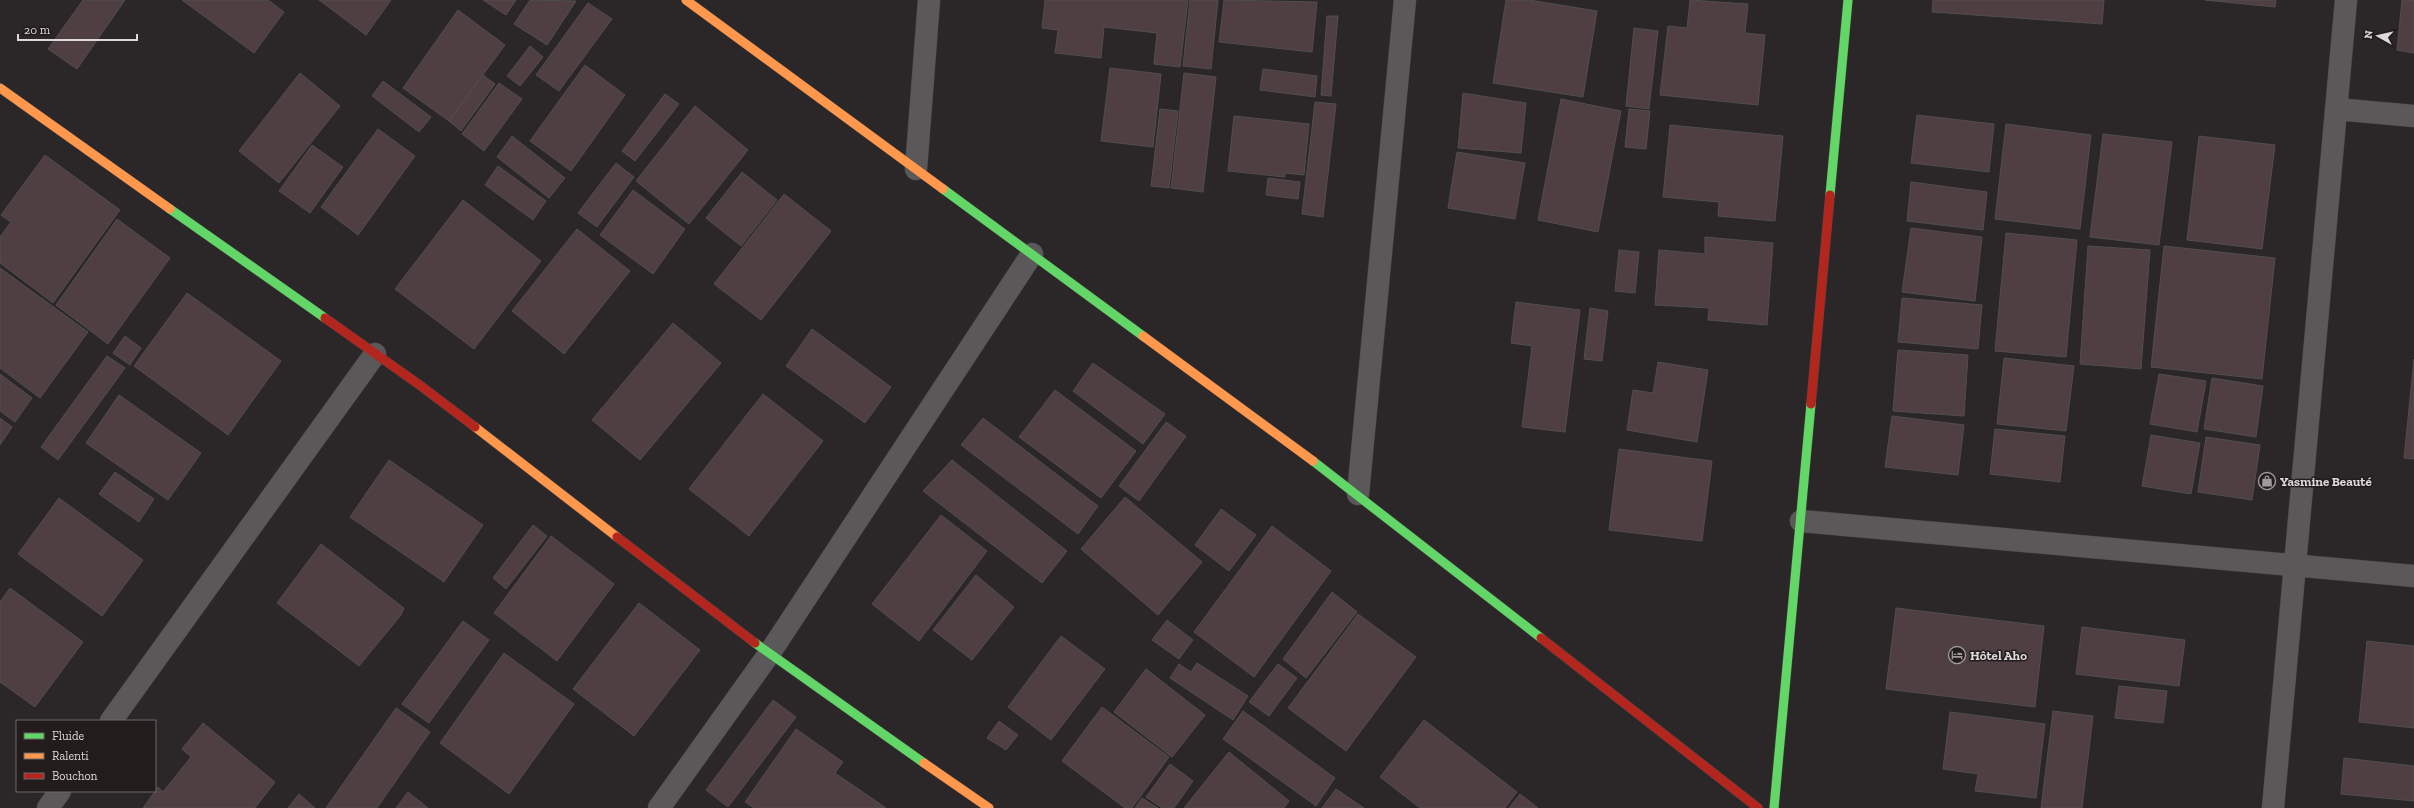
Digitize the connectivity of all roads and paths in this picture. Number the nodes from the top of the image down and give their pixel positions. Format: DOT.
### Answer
graph roads {
  1 [pos="686,0"];
  2 [pos="929,0"];
  3 [pos="1405,0"];
  4 [pos="1848,0"];
  5 [pos="2346,0"];
  6 [pos="0,88"];
  7 [pos="2336,109"];
  8 [pos="2414,116"];
  9 [pos="916,169"];
  10 [pos="1032,254"];
  11 [pos="375,354"];
  12 [pos="1358,494"];
  13 [pos="1801,521"];
  14 [pos="2295,565"];
  15 [pos="2414,576"];
  16 [pos="769,654"];
  17 [pos="112,720"];
  18 [pos="59,792"];
  19 [pos="48,808"];
  20 [pos="659,808"];
  21 [pos="989,808"];
  22 [pos="1758,808"];
  23 [pos="1774,808"];
  24 [pos="2273,808"];
  1 -- 9 [label="street"];
  2 -- 9 [label="street"];
  3 -- 12 [label="street"];
  4 -- 13 [label="street"];
  5 -- 7 [label="street"];
  6 -- 11 [label="street"];
  7 -- 8 [label="street"];
  7 -- 14 [label="street"];
  9 -- 10 [label="street"];
  10 -- 12 [label="street"];
  10 -- 16 [label="street"];
  11 -- 16 [label="street"];
  11 -- 17 [label="street"];
  12 -- 22 [label="street"];
  13 -- 14 [label="street"];
  13 -- 23 [label="street"];
  14 -- 15 [label="street"];
  14 -- 24 [label="street"];
  16 -- 20 [label="street"];
  16 -- 21 [label="street"];
  18 -- 19 [label="street"];
}
